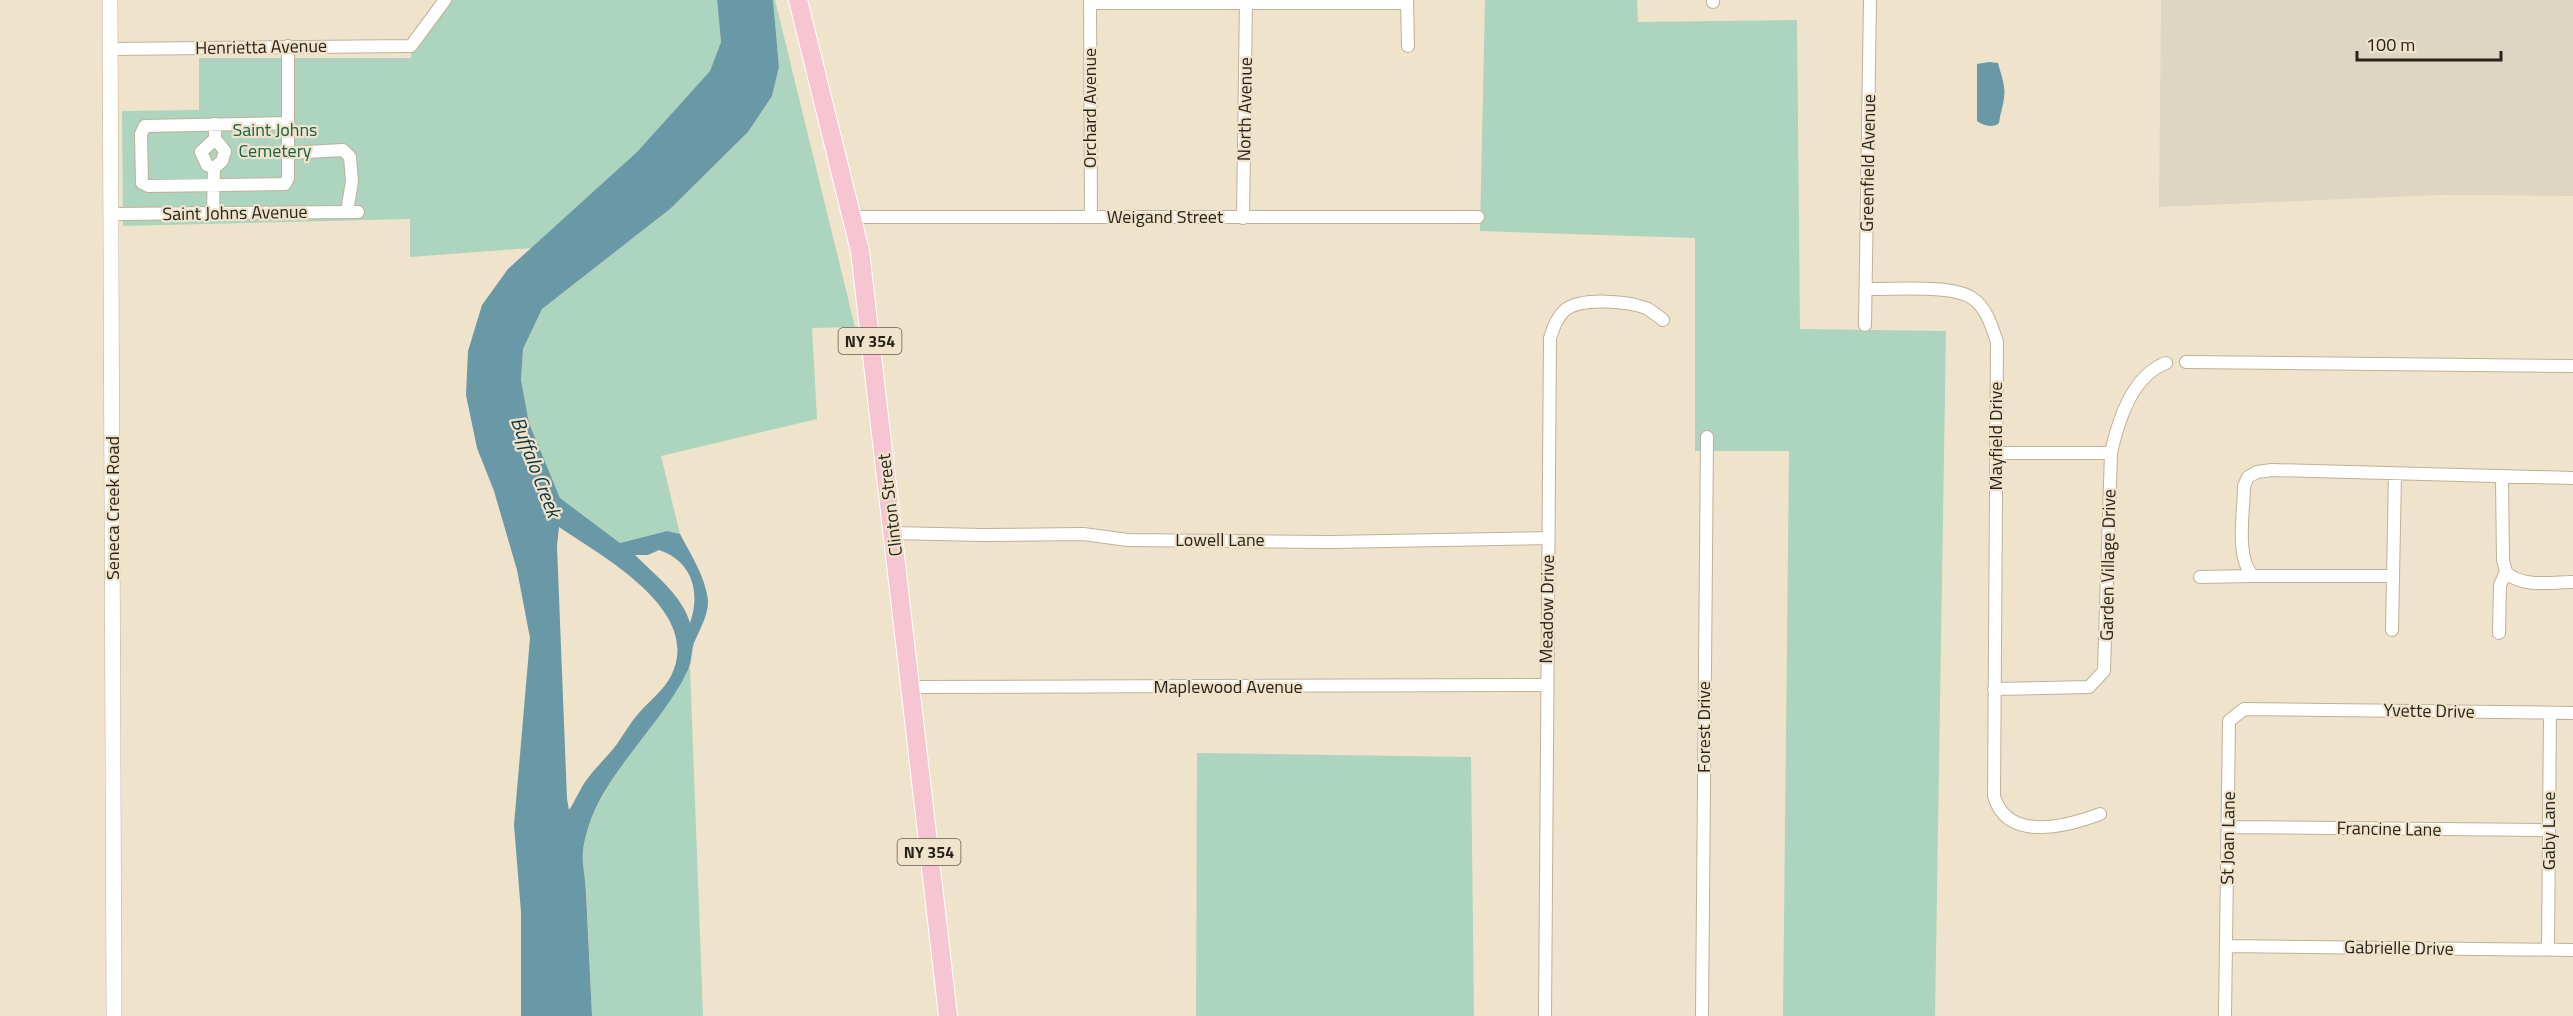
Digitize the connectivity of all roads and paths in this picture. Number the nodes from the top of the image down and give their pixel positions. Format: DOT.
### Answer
graph roads {
  1 [pos="110,0"];
  2 [pos="445,0"];
  3 [pos="798,0"];
  4 [pos="1870,0"];
  5 [pos="1090,1"];
  6 [pos="1407,1"];
  7 [pos="1246,2"];
  8 [pos="288,46"];
  9 [pos="1408,46"];
  10 [pos="111,49"];
  11 [pos="288,123"];
  12 [pos="214,124"];
  13 [pos="215,139"];
  14 [pos="288,153"];
  15 [pos="214,168"];
  16 [pos="214,185"];
  17 [pos="213,213"];
  18 [pos="112,214"];
  19 [pos="1090,217"];
  20 [pos="1478,217"];
  21 [pos="851,218"];
  22 [pos="1243,218"];
  23 [pos="1866,289"];
  24 [pos="1663,320"];
  25 [pos="1865,325"];
  26 [pos="2186,362"];
  27 [pos="2166,363"];
  28 [pos="2573,366"];
  29 [pos="1707,437"];
  30 [pos="1996,453"];
  31 [pos="2111,453"];
  32 [pos="2395,473"];
  33 [pos="2502,478"];
  34 [pos="2573,478"];
  35 [pos="893,533"];
  36 [pos="1548,538"];
  37 [pos="2506,572"];
  38 [pos="2253,576"];
  39 [pos="2393,576"];
  40 [pos="2200,577"];
  41 [pos="2573,582"];
  42 [pos="2392,630"];
  43 [pos="2499,633"];
  44 [pos="1546,685"];
  45 [pos="911,687"];
  46 [pos="1994,689"];
  47 [pos="2285,709"];
  48 [pos="2550,713"];
  49 [pos="2573,713"];
  50 [pos="2100,814"];
  51 [pos="2228,827"];
  52 [pos="2549,830"];
  53 [pos="2226,946"];
  54 [pos="2548,950"];
  55 [pos="2573,950"];
  56 [pos="114,1016"];
  57 [pos="948,1016"];
  58 [pos="1545,1016"];
  59 [pos="1702,1016"];
  60 [pos="2225,1016"];
  1 -- 10 [label="street, Seneca Creek Road"];
  2 -- 8 [label="street, Henrietta Avenue"];
  3 -- 21 [label="main road, Clinton Street / NY 354"];
  4 -- 23 [label="street, Greenfield Avenue"];
  5 -- 7 [label="street"];
  5 -- 19 [label="street, Orchard Avenue"];
  6 -- 7 [label="street"];
  6 -- 9 [label="street"];
  7 -- 22 [label="street, North Avenue"];
  8 -- 10 [label="street, Henrietta Avenue"];
  8 -- 11 [label="street"];
  10 -- 18 [label="street, Seneca Creek Road"];
  11 -- 12 [label="street"];
  11 -- 14 [label="street"];
  12 -- 13 [label="street"];
  12 -- 16 [label="street"];
  13 -- 15 [label="street"];
  13 -- 15 [label="street"];
  14 -- 16 [label="street"];
  14 -- 17 [label="street, Saint Johns Avenue"];
  15 -- 16 [label="street"];
  16 -- 17 [label="street"];
  17 -- 18 [label="street, Saint Johns Avenue"];
  18 -- 56 [label="street, Seneca Creek Road"];
  19 -- 21 [label="street, Weigand Street"];
  19 -- 22 [label="street, Weigand Street"];
  20 -- 22 [label="street, Weigand Street"];
  21 -- 35 [label="main road, Clinton Street / NY 354"];
  23 -- 25 [label="street, Greenfield Avenue"];
  23 -- 30 [label="street, Mayfield Drive"];
  24 -- 36 [label="street, Meadow Drive"];
  26 -- 28 [label="street"];
  27 -- 31 [label="street, Garden Village Drive"];
  29 -- 59 [label="street, Forest Drive"];
  30 -- 31 [label="street"];
  30 -- 46 [label="street, Mayfield Drive"];
  31 -- 46 [label="street, Garden Village Drive"];
  32 -- 33 [label="street"];
  32 -- 38 [label="street"];
  32 -- 39 [label="street"];
  33 -- 34 [label="street"];
  33 -- 37 [label="street"];
  35 -- 36 [label="street, Lowell Lane"];
  35 -- 45 [label="main road, Clinton Street / NY 354"];
  36 -- 44 [label="street, Meadow Drive"];
  37 -- 41 [label="street"];
  37 -- 43 [label="street"];
  38 -- 39 [label="street"];
  38 -- 40 [label="street"];
  39 -- 42 [label="street"];
  44 -- 45 [label="street, Maplewood Avenue"];
  44 -- 58 [label="street, Meadow Drive"];
  45 -- 57 [label="main road, Clinton Street / NY 354"];
  46 -- 50 [label="street, Mayfield Drive"];
  47 -- 48 [label="street, Yvette Drive"];
  47 -- 51 [label="street, St Joan Lane"];
  48 -- 49 [label="street, Yvette Drive"];
  48 -- 52 [label="street, Gaby Lane"];
  51 -- 52 [label="street, Francine Lane"];
  51 -- 53 [label="street, St Joan Lane"];
  52 -- 54 [label="street, Gaby Lane"];
  53 -- 54 [label="street, Gabrielle Drive"];
  53 -- 60 [label="street, St Joan Lane"];
  54 -- 55 [label="street, Gabrielle Drive"];
}
